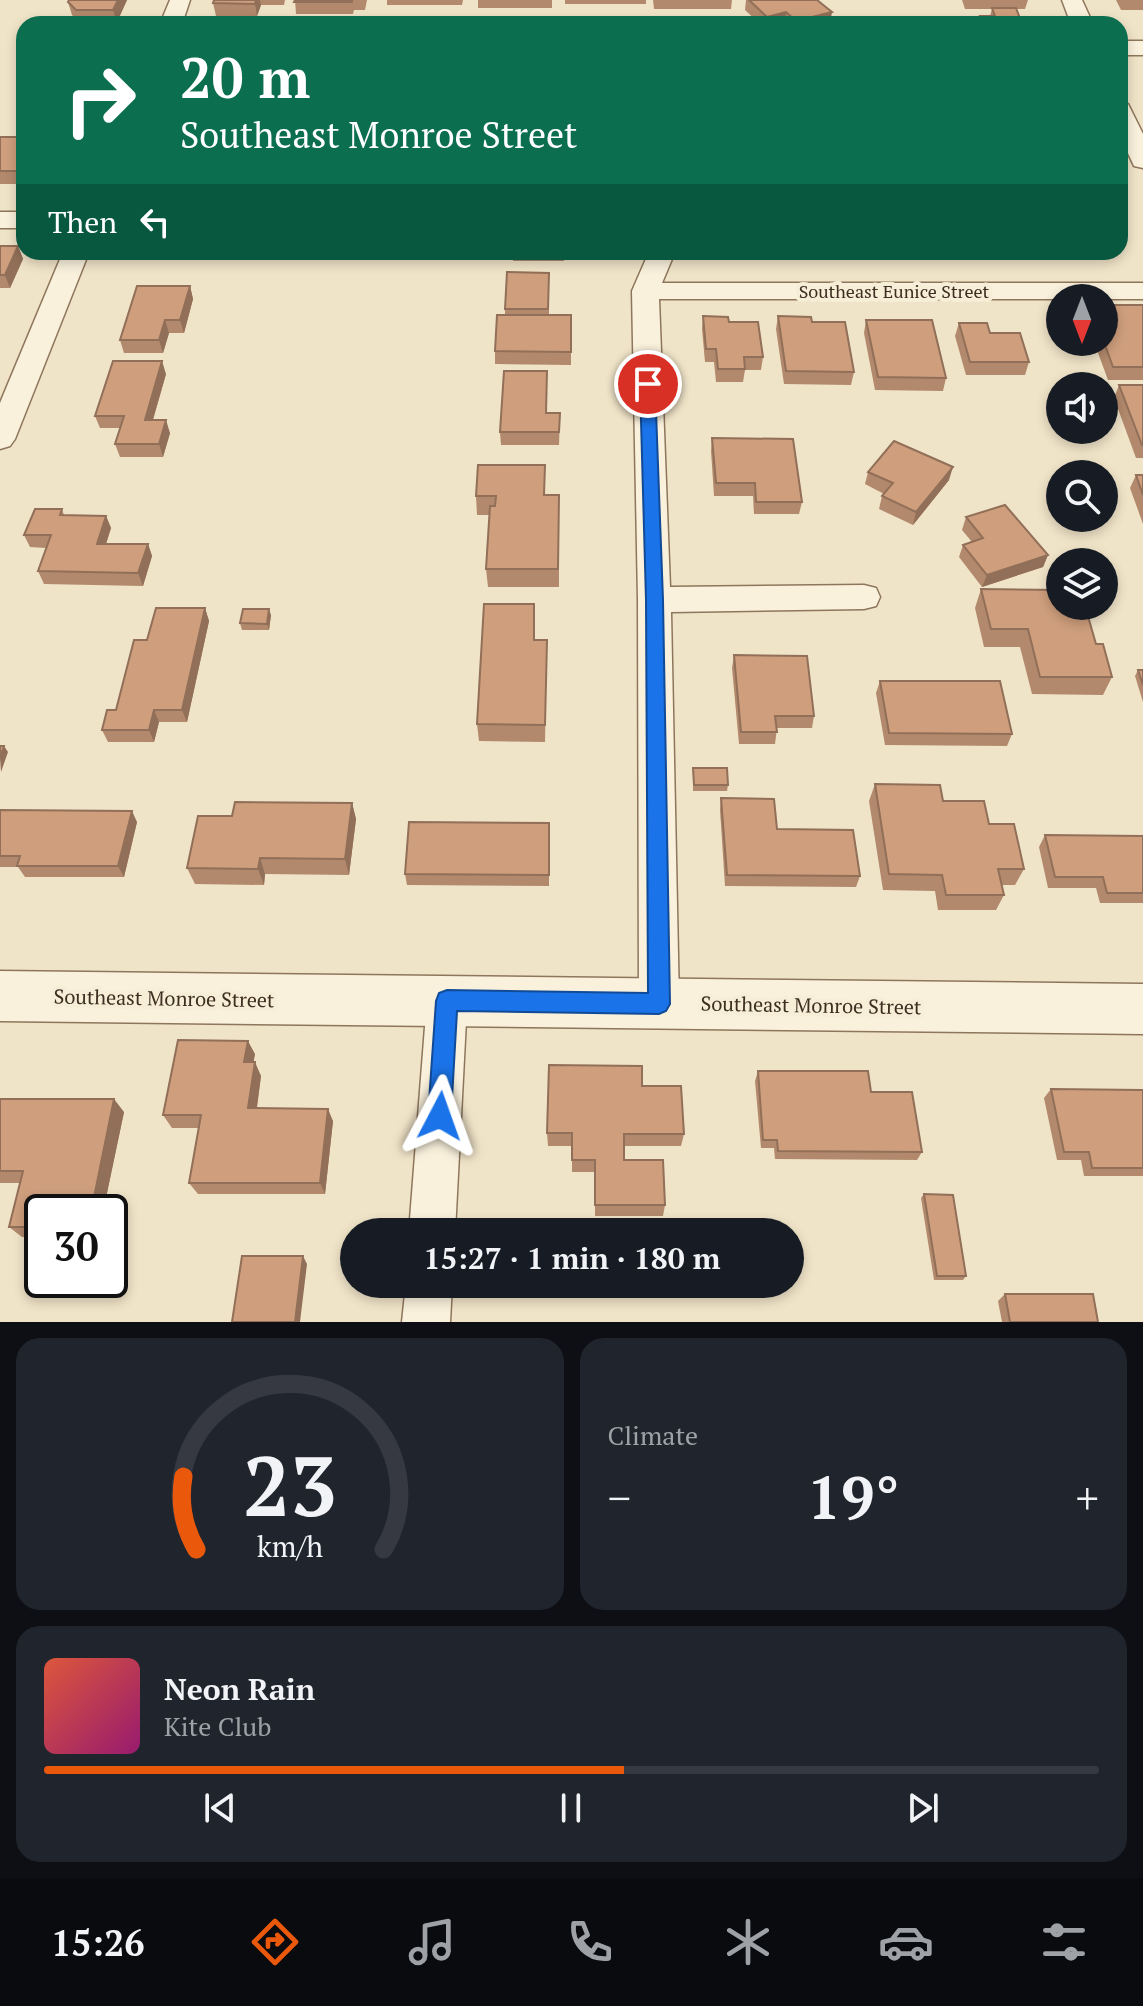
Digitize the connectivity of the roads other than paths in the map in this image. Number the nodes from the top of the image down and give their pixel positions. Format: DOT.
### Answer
graph roads {
  1 [pos="1128,127"];
  2 [pos="1143,161"];
  3 [pos="73,260"];
  4 [pos="659,260"];
  5 [pos="645,291"];
  6 [pos="1143,291"];
  7 [pos="0,439"];
  8 [pos="864,597"];
  9 [pos="654,600"];
  10 [pos="0,996"];
  11 [pos="447,1001"];
  12 [pos="659,1004"];
  13 [pos="1143,1009"];
  14 [pos="433,1218"];
  15 [pos="428,1298"];
  16 [pos="426,1322"];
  1 -- 2 [label="street"];
  3 -- 7 [label="street"];
  4 -- 5 [label="street"];
  5 -- 6 [label="street, Southeast Eunice Street"];
  5 -- 9 [label="street"];
  8 -- 9 [label="street"];
  9 -- 12 [label="street"];
  10 -- 11 [label="street, Southeast Monroe Street"];
  11 -- 12 [label="street, Southeast Monroe Street"];
  11 -- 14 [label="street"];
  12 -- 13 [label="street, Southeast Monroe Street"];
  15 -- 16 [label="street"];
}
